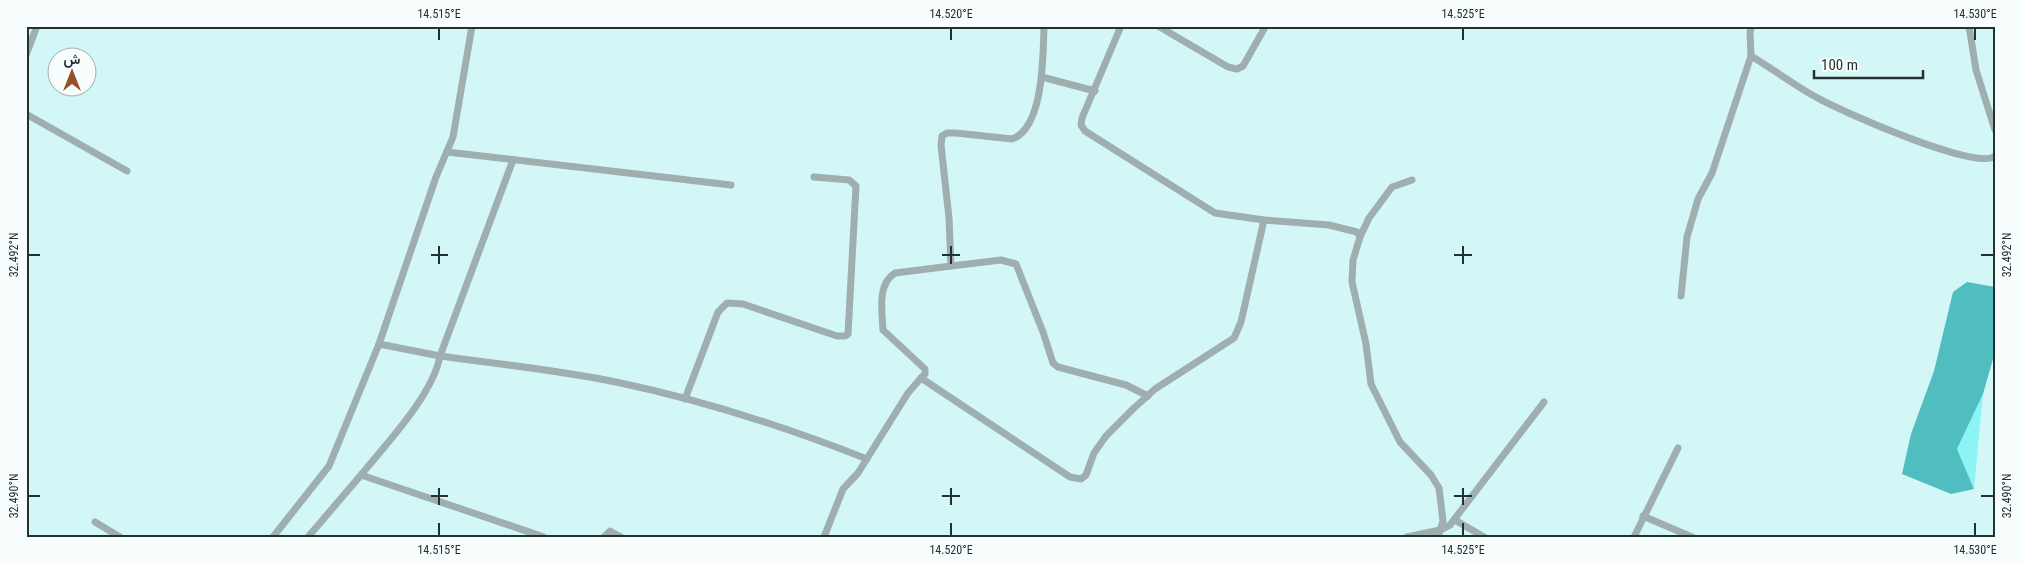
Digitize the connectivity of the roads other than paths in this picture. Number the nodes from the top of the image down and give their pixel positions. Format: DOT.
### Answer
graph roads {
  1 [pos="37,26"];
  2 [pos="472,26"];
  3 [pos="1044,26"];
  4 [pos="1122,26"];
  5 [pos="1158,26"];
  6 [pos="1752,26"];
  7 [pos="1969,26"];
  8 [pos="1264,29"];
  9 [pos="26,55"];
  10 [pos="1751,56"];
  11 [pos="1042,77"];
  12 [pos="1095,91"];
  13 [pos="26,114"];
  14 [pos="1995,130"];
  15 [pos="447,152"];
  16 [pos="1995,156"];
  17 [pos="513,160"];
  18 [pos="127,171"];
  19 [pos="814,177"];
  20 [pos="1412,180"];
  21 [pos="731,185"];
  22 [pos="1264,220"];
  23 [pos="1360,237"];
  24 [pos="951,266"];
  25 [pos="1681,296"];
  26 [pos="379,344"];
  27 [pos="440,356"];
  28 [pos="921,378"];
  29 [pos="1148,396"];
  30 [pos="685,399"];
  31 [pos="1544,402"];
  32 [pos="1678,448"];
  33 [pos="867,459"];
  34 [pos="361,475"];
  35 [pos="1644,516"];
  36 [pos="1454,520"];
  37 [pos="95,522"];
  38 [pos="1439,534"];
  39 [pos="120,537"];
  40 [pos="274,537"];
  41 [pos="308,537"];
  42 [pos="544,537"];
  43 [pos="604,537"];
  44 [pos="621,537"];
  45 [pos="824,537"];
  46 [pos="1407,537"];
  47 [pos="1484,537"];
  48 [pos="1634,537"];
  49 [pos="1692,537"];
  1 -- 9 [label="street"];
  2 -- 15 [label="street"];
  3 -- 11 [label="street"];
  4 -- 12 [label="street"];
  5 -- 8 [label="street"];
  6 -- 10 [label="street"];
  7 -- 14 [label="street"];
  10 -- 16 [label="street"];
  10 -- 25 [label="street"];
  11 -- 12 [label="street"];
  11 -- 24 [label="street"];
  12 -- 22 [label="street"];
  13 -- 18 [label="street"];
  15 -- 17 [label="street"];
  15 -- 26 [label="street"];
  17 -- 21 [label="street"];
  17 -- 27 [label="street"];
  19 -- 30 [label="street"];
  20 -- 23 [label="street"];
  22 -- 23 [label="street"];
  22 -- 29 [label="street"];
  23 -- 38 [label="street"];
  24 -- 28 [label="street"];
  24 -- 29 [label="street"];
  26 -- 27 [label="street"];
  26 -- 40 [label="street"];
  27 -- 30 [label="street"];
  27 -- 34 [label="street"];
  28 -- 29 [label="street"];
  28 -- 33 [label="street"];
  30 -- 33 [label="street"];
  31 -- 36 [label="street"];
  32 -- 35 [label="street"];
  33 -- 45 [label="street"];
  34 -- 41 [label="street"];
  34 -- 42 [label="street"];
  35 -- 48 [label="street"];
  35 -- 49 [label="street"];
  36 -- 38 [label="street"];
  36 -- 47 [label="street"];
  37 -- 39 [label="street"];
  38 -- 46 [label="street"];
  43 -- 44 [label="street"];
}
